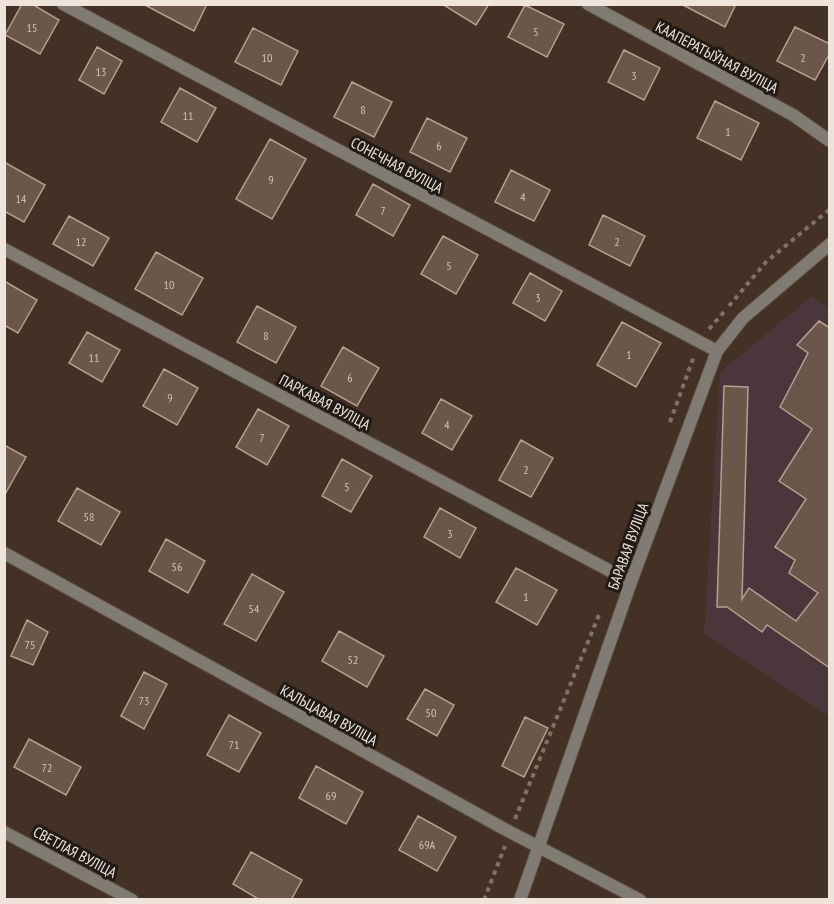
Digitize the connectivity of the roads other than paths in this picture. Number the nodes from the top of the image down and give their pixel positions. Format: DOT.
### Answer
graph roads {
  1 [pos="63,4"];
  2 [pos="588,4"];
  3 [pos="830,141"];
  4 [pos="830,244"];
  5 [pos="4,249"];
  6 [pos="717,351"];
  7 [pos="4,553"];
  8 [pos="631,582"];
  9 [pos="4,832"];
  10 [pos="538,846"];
  11 [pos="132,900"];
  12 [pos="520,900"];
  13 [pos="640,900"];
  1 -- 6 [label="street, СОНЕЧНАЯ ВУЛІЦА"];
  2 -- 3 [label="street, КААПЕРАТЫЎНАЯ ВУЛІЦА"];
  4 -- 6 [label="street, БАРАВАЯ ВУЛІЦА"];
  5 -- 8 [label="street, ПАРКАВАЯ ВУЛІЦА"];
  6 -- 8 [label="street, БАРАВАЯ ВУЛІЦА"];
  7 -- 10 [label="street, КАЛЬЦАВАЯ ВУЛІЦА"];
  8 -- 10 [label="street, БАРАВАЯ ВУЛІЦА"];
  9 -- 11 [label="street, СВЕТЛАЯ ВУЛІЦА"];
  10 -- 12 [label="street, БАРАВАЯ ВУЛІЦА"];
  10 -- 13 [label="street, КАЛЬЦАВАЯ ВУЛІЦА"];
}
